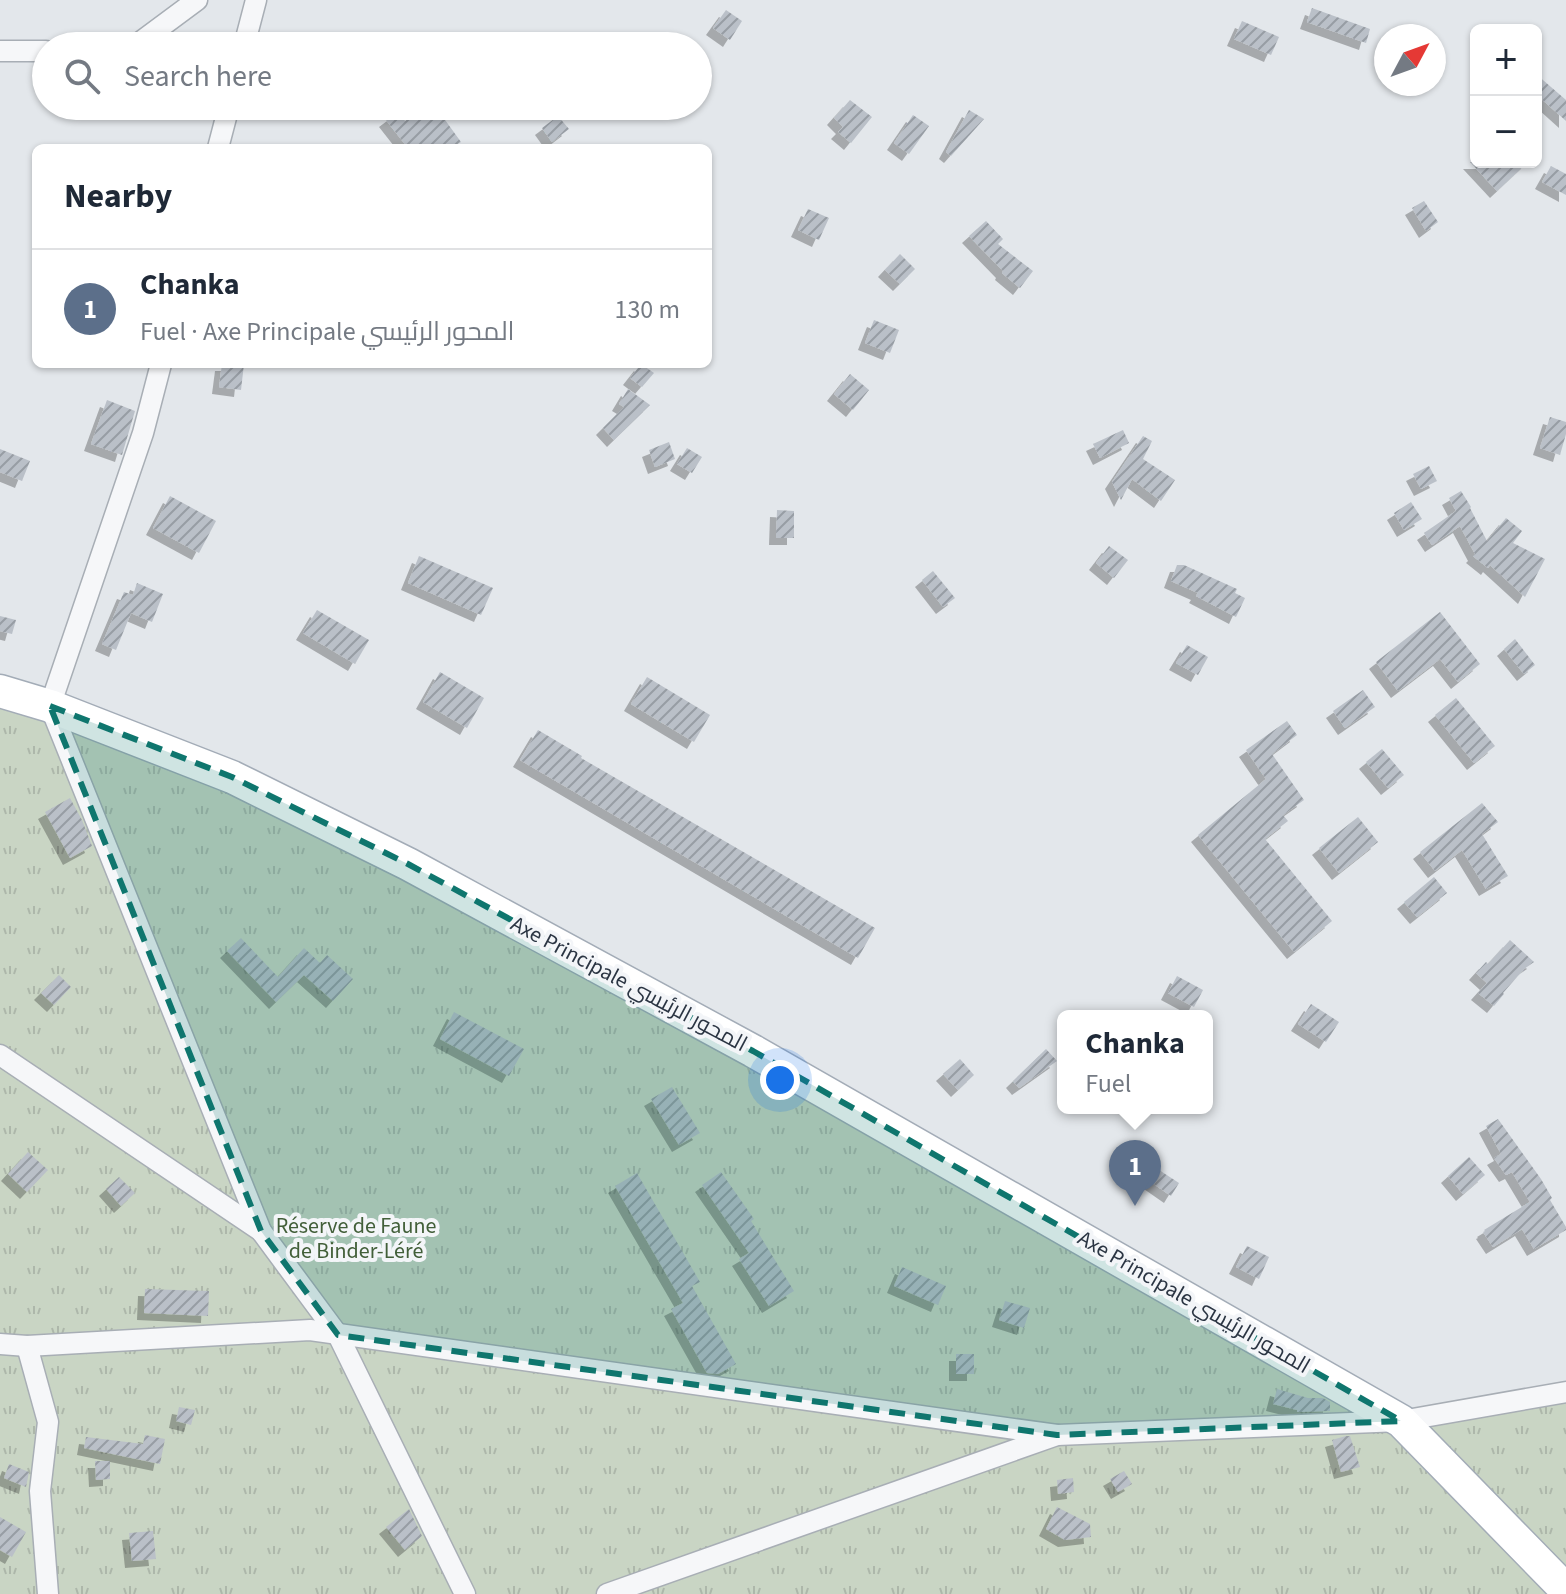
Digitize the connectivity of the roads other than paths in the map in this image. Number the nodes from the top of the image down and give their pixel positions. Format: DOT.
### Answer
graph roads {
  1 [pos="197,0"];
  2 [pos="256,0"];
  3 [pos="154,32"];
  4 [pos="248,32"];
  5 [pos="0,51"];
  6 [pos="32,51"];
  7 [pos="225,120"];
  8 [pos="219,144"];
  9 [pos="160,368"];
  10 [pos="0,691"];
  11 [pos="50,706"];
  12 [pos="0,1055"];
  13 [pos="261,1231"];
  14 [pos="338,1335"];
  15 [pos="0,1344"];
  16 [pos="27,1346"];
  17 [pos="1566,1392"];
  18 [pos="1401,1421"];
  19 [pos="1057,1435"];
  20 [pos="1566,1590"];
  21 [pos="48,1594"];
  22 [pos="465,1594"];
  23 [pos="607,1594"];
  1 -- 3 [label="street"];
  2 -- 4 [label="street"];
  5 -- 6 [label="street"];
  7 -- 8 [label="street"];
  9 -- 11 [label="street"];
  10 -- 11 [label="main road, Axe Principale المحور الرئيسي"];
  11 -- 13 [label="street"];
  11 -- 18 [label="main road, Axe Principale المحور الرئيسي"];
  12 -- 13 [label="street"];
  13 -- 14 [label="street"];
  14 -- 16 [label="street"];
  14 -- 19 [label="street"];
  14 -- 22 [label="street"];
  15 -- 16 [label="street"];
  16 -- 21 [label="street"];
  17 -- 18 [label="street"];
  18 -- 19 [label="street"];
  18 -- 20 [label="main road, Axe Principale المحور الرئيسي"];
  19 -- 23 [label="street"];
}
